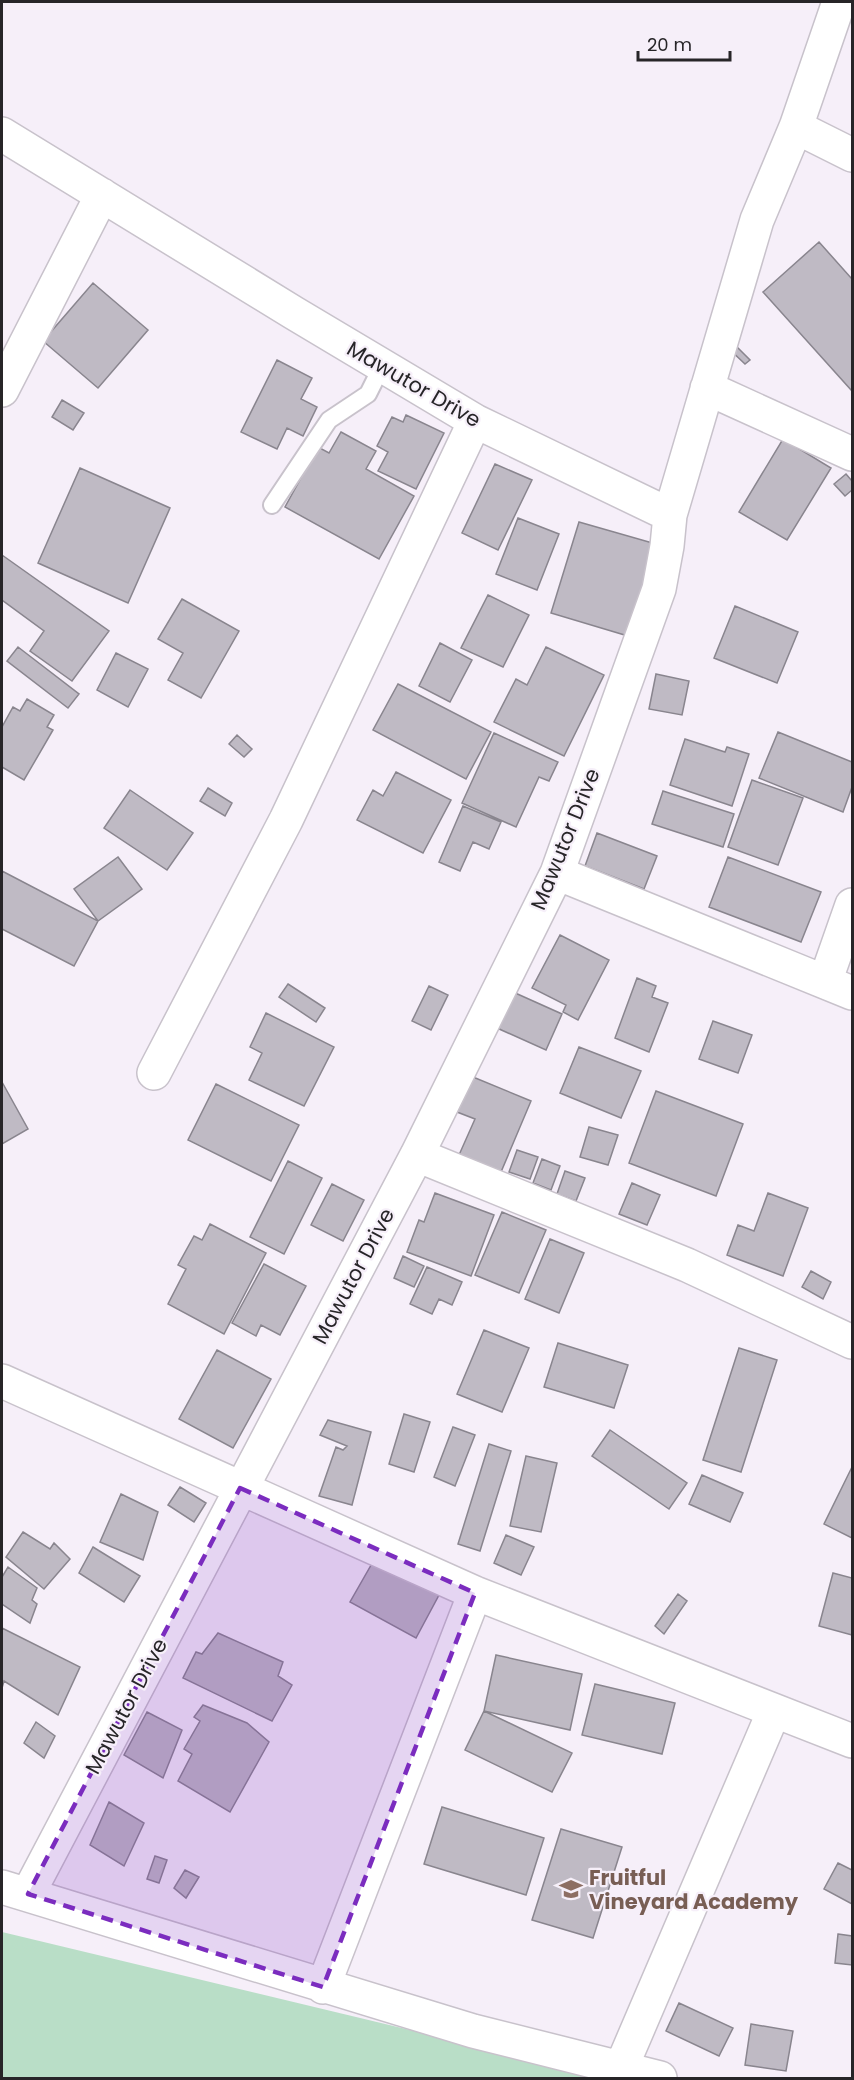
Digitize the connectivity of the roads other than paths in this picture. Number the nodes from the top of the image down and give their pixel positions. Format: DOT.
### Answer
graph roads {
  1 [pos="839,2"];
  2 [pos="796,127"];
  3 [pos="2,134"];
  4 [pos="852,155"];
  5 [pos="102,195"];
  6 [pos="382,366"];
  7 [pos="707,388"];
  8 [pos="2,390"];
  9 [pos="475,421"];
  10 [pos="852,454"];
  11 [pos="272,505"];
  12 [pos="670,515"];
  13 [pos="556,873"];
  14 [pos="852,905"];
  15 [pos="839,988"];
  16 [pos="154,1073"];
  17 [pos="417,1155"];
  18 [pos="852,1342"];
  19 [pos="2,1381"];
  20 [pos="240,1488"];
  21 [pos="475,1593"];
  22 [pos="774,1711"];
  23 [pos="852,1742"];
  24 [pos="15,1890"];
  25 [pos="323,1987"];
  26 [pos="621,2068"];
  27 [pos="660,2079"];
  1 -- 2 [label="street"];
  2 -- 4 [label="street"];
  2 -- 7 [label="street"];
  3 -- 5 [label="street, Mawutor Drive"];
  5 -- 6 [label="street, Mawutor Drive"];
  5 -- 8 [label="street"];
  6 -- 9 [label="street, Mawutor Drive"];
  6 -- 11 [label="lane"];
  7 -- 10 [label="street"];
  7 -- 12 [label="street"];
  9 -- 12 [label="street, Mawutor Drive"];
  9 -- 16 [label="street"];
  12 -- 13 [label="street, Mawutor Drive"];
  13 -- 15 [label="street"];
  13 -- 17 [label="street, Mawutor Drive"];
  14 -- 15 [label="street"];
  17 -- 18 [label="street"];
  17 -- 20 [label="street, Mawutor Drive"];
  19 -- 20 [label="street"];
  20 -- 21 [label="street"];
  20 -- 24 [label="street, Mawutor Drive"];
  21 -- 22 [label="street"];
  21 -- 25 [label="street"];
  22 -- 23 [label="street"];
  22 -- 26 [label="street"];
  24 -- 25 [label="street"];
  25 -- 26 [label="street"];
  26 -- 27 [label="street"];
}
